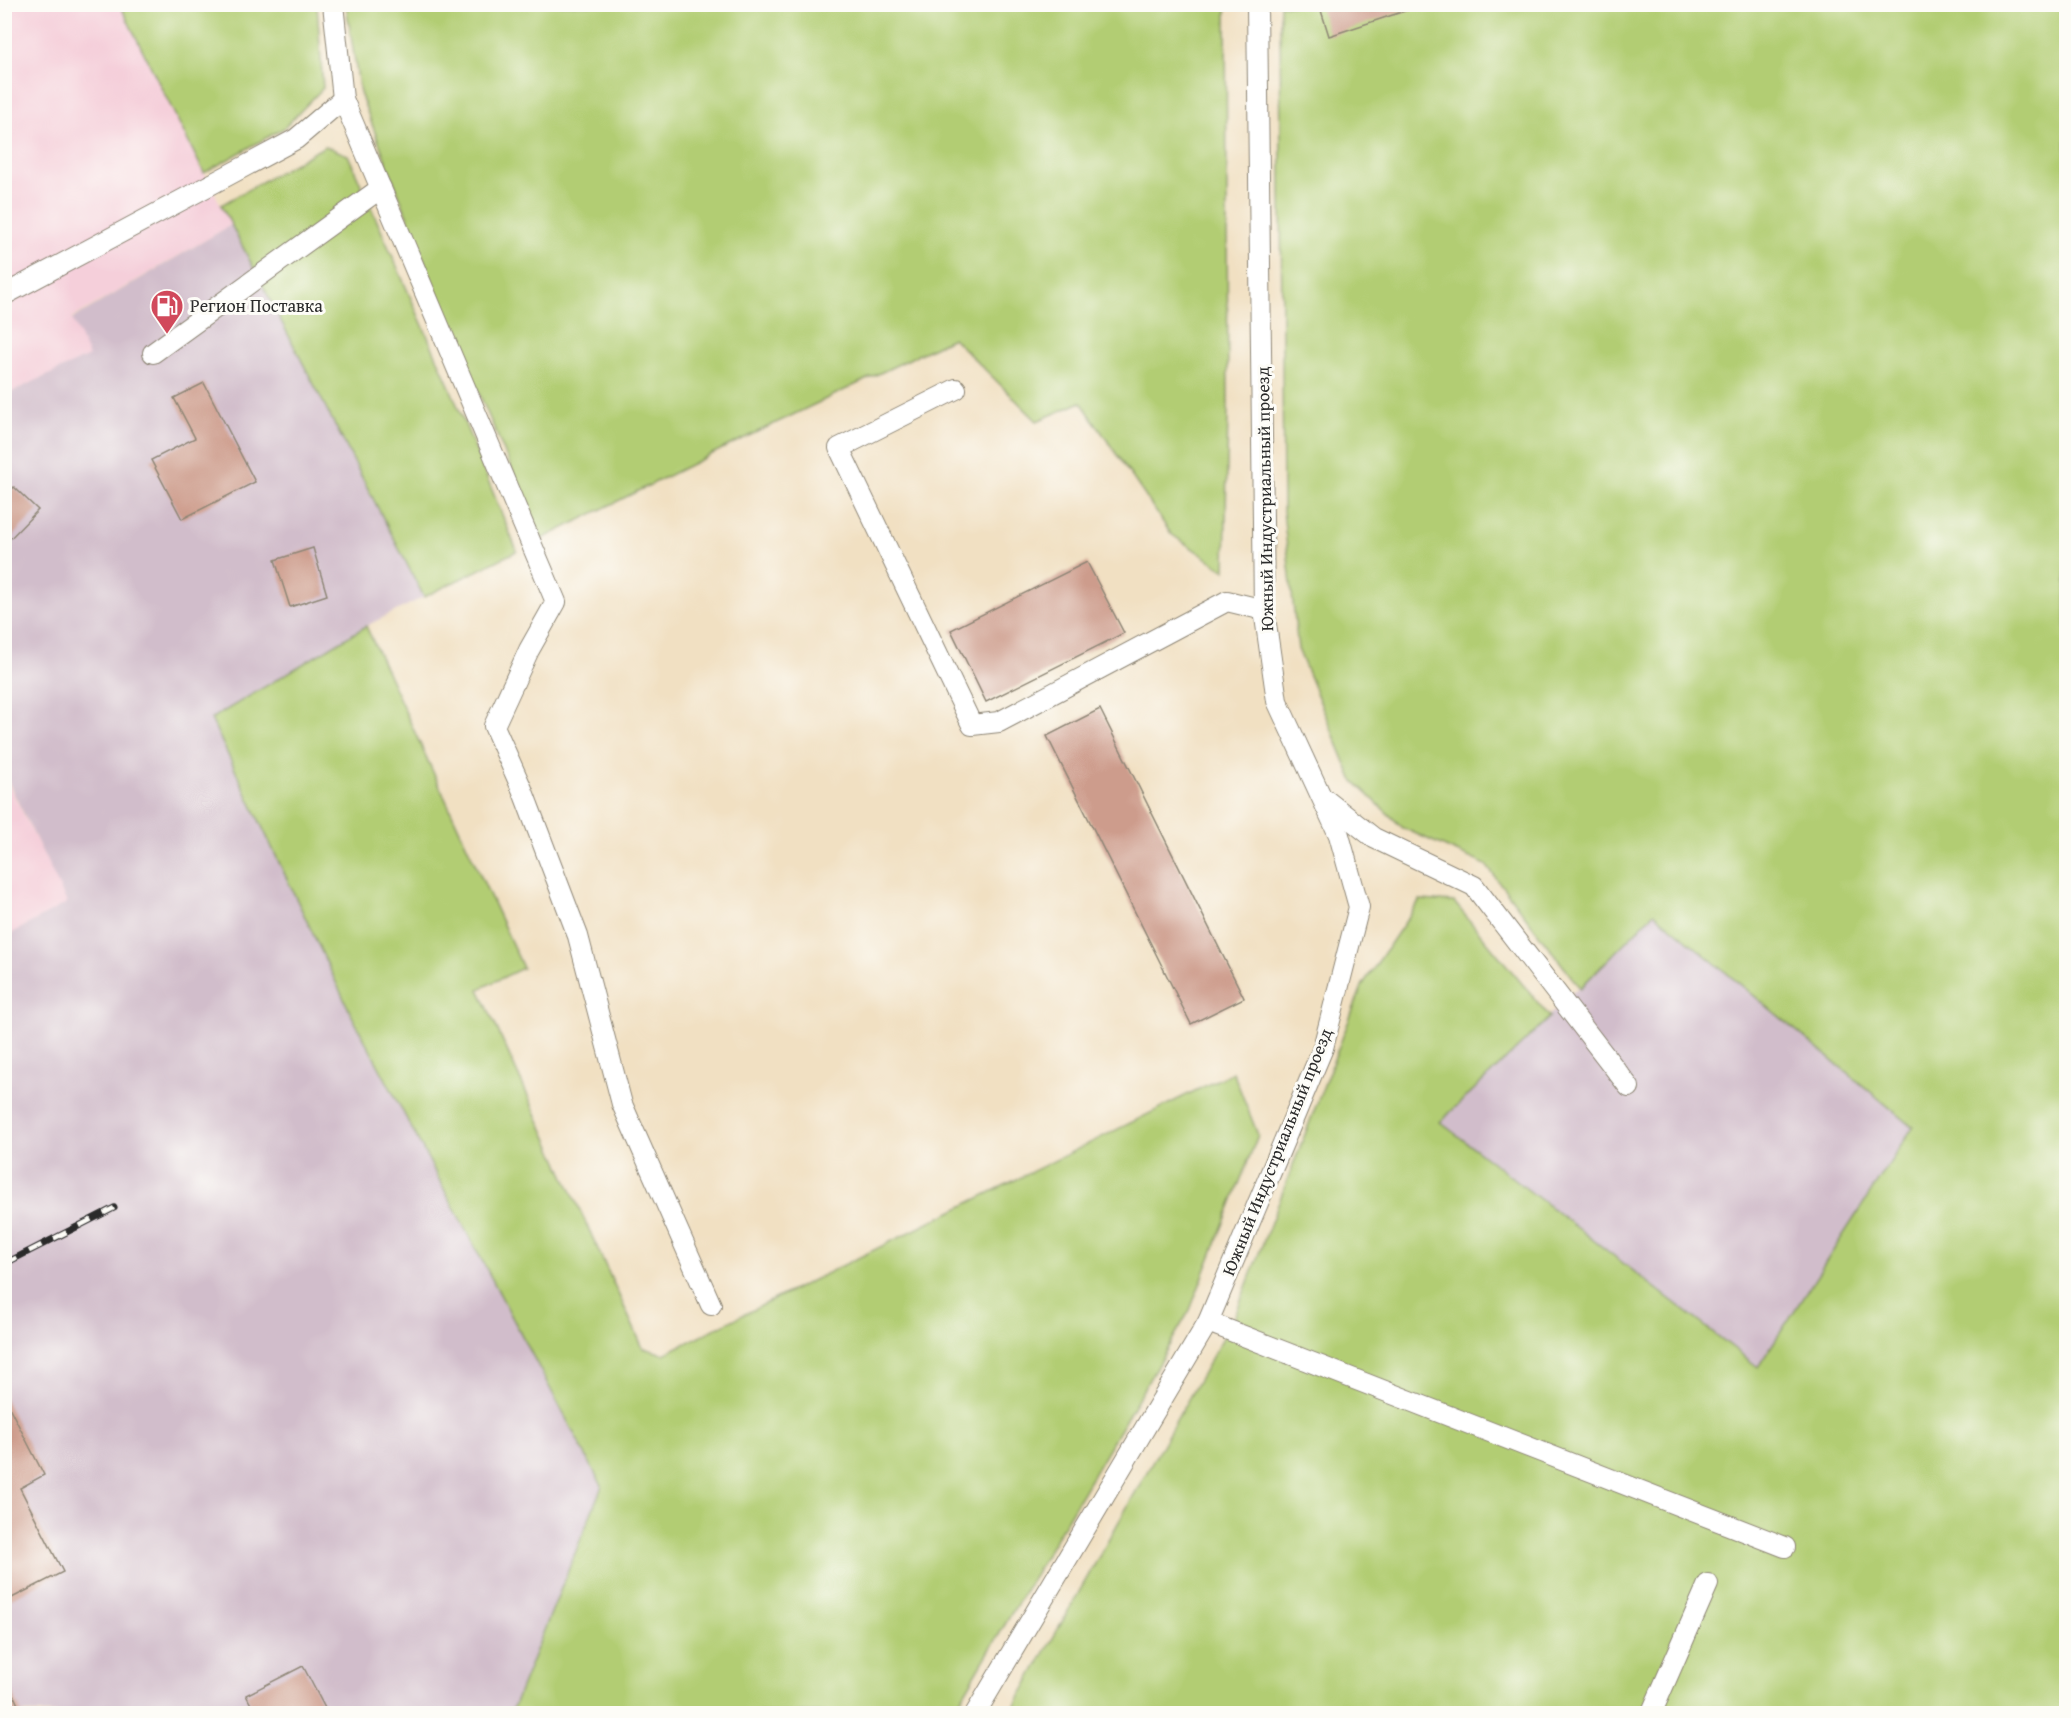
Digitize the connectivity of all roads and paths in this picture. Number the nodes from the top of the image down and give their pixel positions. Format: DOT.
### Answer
graph roads {
  1 [pos="333,4"];
  2 [pos="1257,4"];
  3 [pos="343,99"];
  4 [pos="381,188"];
  5 [pos="4,296"];
  6 [pos="153,353"];
  7 [pos="956,389"];
  8 [pos="1264,610"];
  9 [pos="1322,797"];
  10 [pos="1629,1087"];
  11 [pos="711,1305"];
  12 [pos="1208,1322"];
  13 [pos="1785,1547"];
  14 [pos="1708,1584"];
  15 [pos="975,1713"];
  16 [pos="1651,1713"];
  1 -- 3 [label="lane"];
  2 -- 8 [label="lane, Южный Индустриальный проезд"];
  3 -- 4 [label="lane"];
  3 -- 5 [label="lane"];
  4 -- 6 [label="lane"];
  4 -- 11 [label="lane"];
  7 -- 8 [label="lane"];
  8 -- 9 [label="lane, Южный Индустриальный проезд"];
  9 -- 10 [label="lane"];
  9 -- 12 [label="lane, Южный Индустриальный проезд"];
  12 -- 13 [label="lane"];
  12 -- 15 [label="lane, Южный Индустриальный проезд"];
  14 -- 16 [label="lane"];
}
